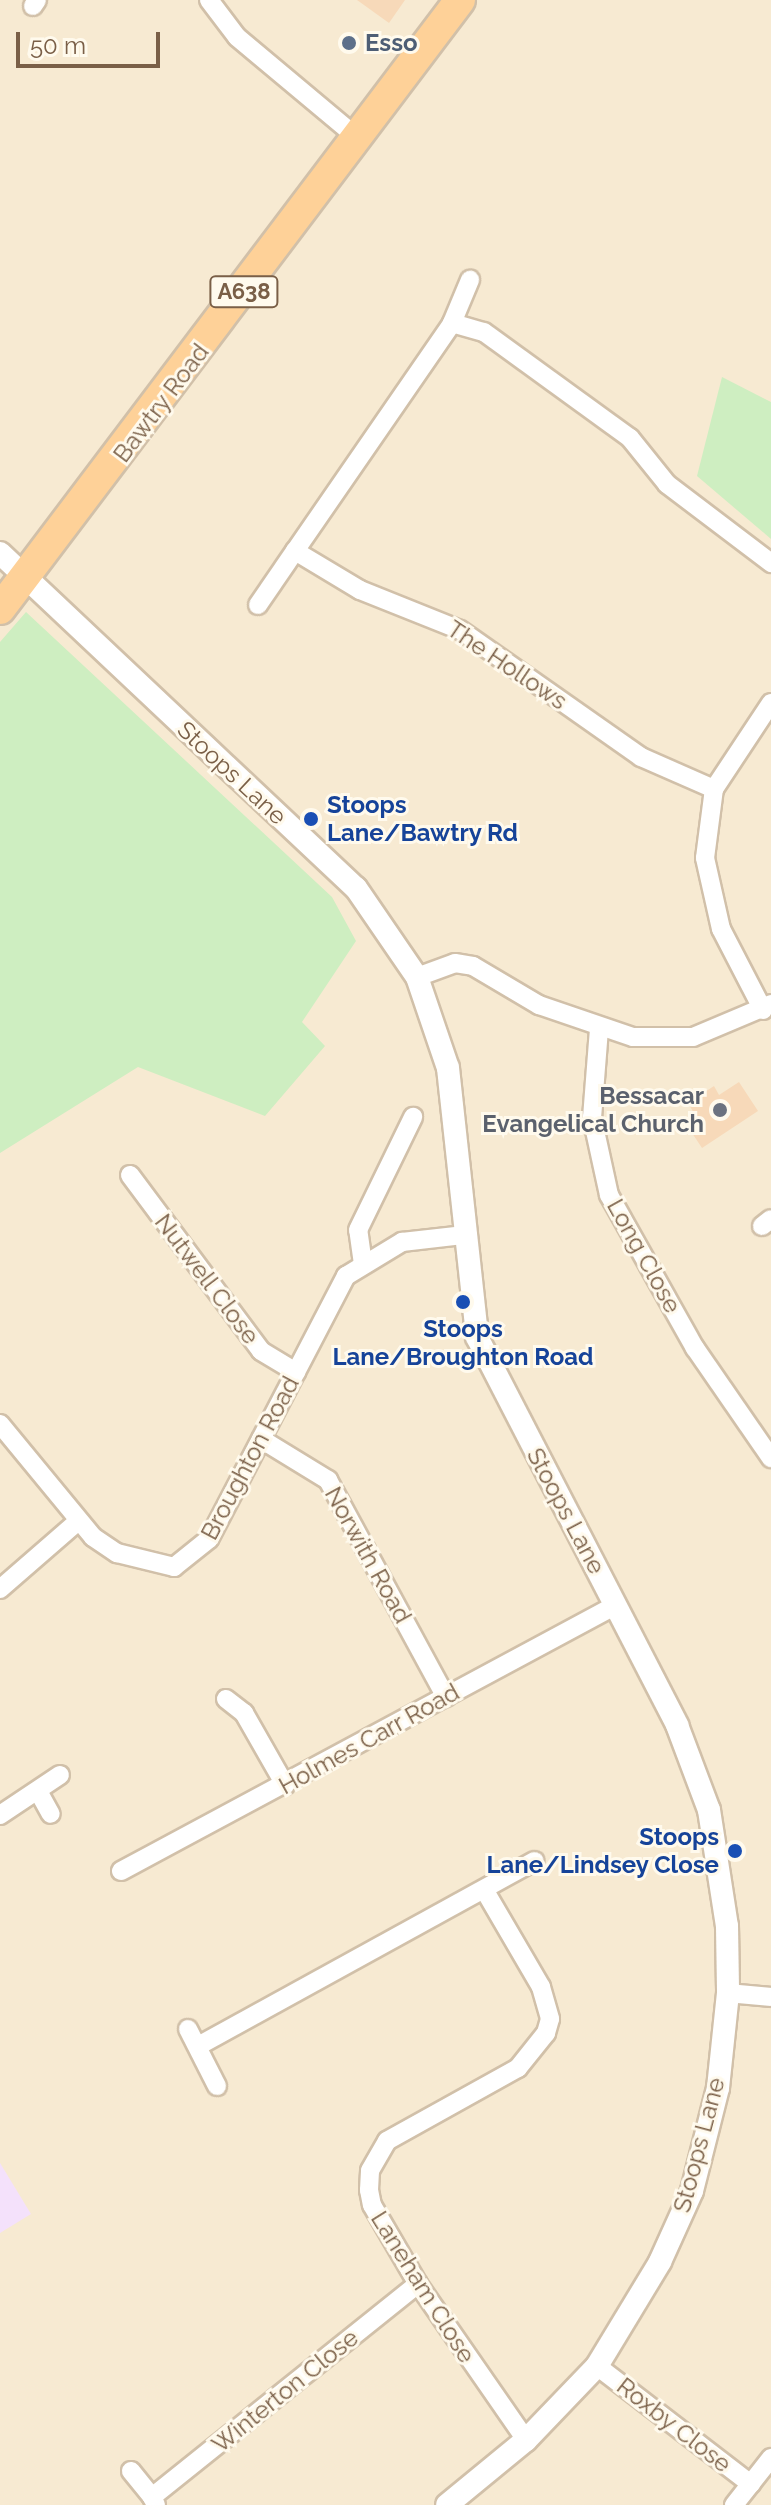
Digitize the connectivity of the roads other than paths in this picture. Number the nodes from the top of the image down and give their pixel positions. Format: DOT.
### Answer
graph roads {
  1 [pos="209,0"];
  2 [pos="460,0"];
  3 [pos="358,138"];
  4 [pos="470,280"];
  5 [pos="452,323"];
  6 [pos="295,551"];
  7 [pos="0,553"];
  8 [pos="771,563"];
  9 [pos="24,581"];
  10 [pos="258,605"];
  11 [pos="0,609"];
  12 [pos="771,703"];
  13 [pos="714,789"];
  14 [pos="417,977"];
  15 [pos="767,1007"];
  16 [pos="599,1029"];
  17 [pos="413,1117"];
  18 [pos="130,1175"];
  19 [pos="463,1235"];
  20 [pos="363,1264"];
  21 [pos="296,1372"];
  22 [pos="0,1424"];
  23 [pos="261,1439"];
  24 [pos="771,1458"];
  25 [pos="76,1523"];
  26 [pos="0,1589"];
  27 [pos="616,1605"];
  28 [pos="446,1697"];
  29 [pos="226,1699"];
  30 [pos="60,1775"];
  31 [pos="285,1785"];
  32 [pos="38,1791"];
  33 [pos="51,1814"];
  34 [pos="0,1815"];
  35 [pos="534,1861"];
  36 [pos="121,1871"];
  37 [pos="485,1891"];
  38 [pos="728,1993"];
  39 [pos="771,1997"];
  40 [pos="188,2029"];
  41 [pos="198,2046"];
  42 [pos="217,2086"];
  43 [pos="418,2284"];
  44 [pos="597,2366"];
  45 [pos="526,2440"];
  46 [pos="771,2458"];
  47 [pos="131,2471"];
  48 [pos="751,2484"];
  49 [pos="154,2501"];
  50 [pos="447,2505"];
  51 [pos="734,2505"];
  1 -- 3 [label="street"];
  2 -- 3 [label="highway, Bawtry Road / A638"];
  3 -- 9 [label="highway, Bawtry Road / A638"];
  4 -- 5 [label="street"];
  5 -- 6 [label="street"];
  5 -- 8 [label="street"];
  6 -- 10 [label="street"];
  6 -- 13 [label="street, The Hollows"];
  7 -- 9 [label="street, Stoops Lane"];
  9 -- 11 [label="highway, Bawtry Road / A638"];
  9 -- 14 [label="street, Stoops Lane"];
  12 -- 13 [label="street"];
  13 -- 15 [label="street"];
  14 -- 16 [label="street"];
  14 -- 19 [label="street, Stoops Lane"];
  15 -- 16 [label="street"];
  16 -- 24 [label="street, Long Close"];
  17 -- 20 [label="street"];
  18 -- 21 [label="street, Nutwell Close"];
  19 -- 20 [label="street, Broughton Road"];
  19 -- 27 [label="street, Stoops Lane"];
  20 -- 21 [label="street, Broughton Road"];
  21 -- 23 [label="street, Broughton Road"];
  22 -- 25 [label="street, Broughton Road"];
  23 -- 25 [label="street, Broughton Road"];
  23 -- 28 [label="street, Norwith Road"];
  25 -- 26 [label="street"];
  27 -- 28 [label="street, Holmes Carr Road"];
  27 -- 38 [label="street, Stoops Lane"];
  28 -- 31 [label="street, Holmes Carr Road"];
  29 -- 31 [label="street"];
  30 -- 32 [label="street"];
  31 -- 36 [label="street, Holmes Carr Road"];
  32 -- 33 [label="street"];
  32 -- 34 [label="street"];
  35 -- 37 [label="street"];
  37 -- 41 [label="street"];
  37 -- 43 [label="street, Laneham Close"];
  38 -- 39 [label="street"];
  38 -- 44 [label="street, Stoops Lane"];
  40 -- 41 [label="street"];
  41 -- 42 [label="street"];
  43 -- 45 [label="street, Laneham Close"];
  43 -- 49 [label="street, Winterton Close"];
  44 -- 45 [label="street, Stoops Lane"];
  44 -- 48 [label="street, Roxby Close"];
  45 -- 50 [label="street, Stoops Lane"];
  46 -- 48 [label="street, Roxby Close"];
  47 -- 49 [label="street, Winterton Close"];
  48 -- 51 [label="street, Roxby Close"];
}
